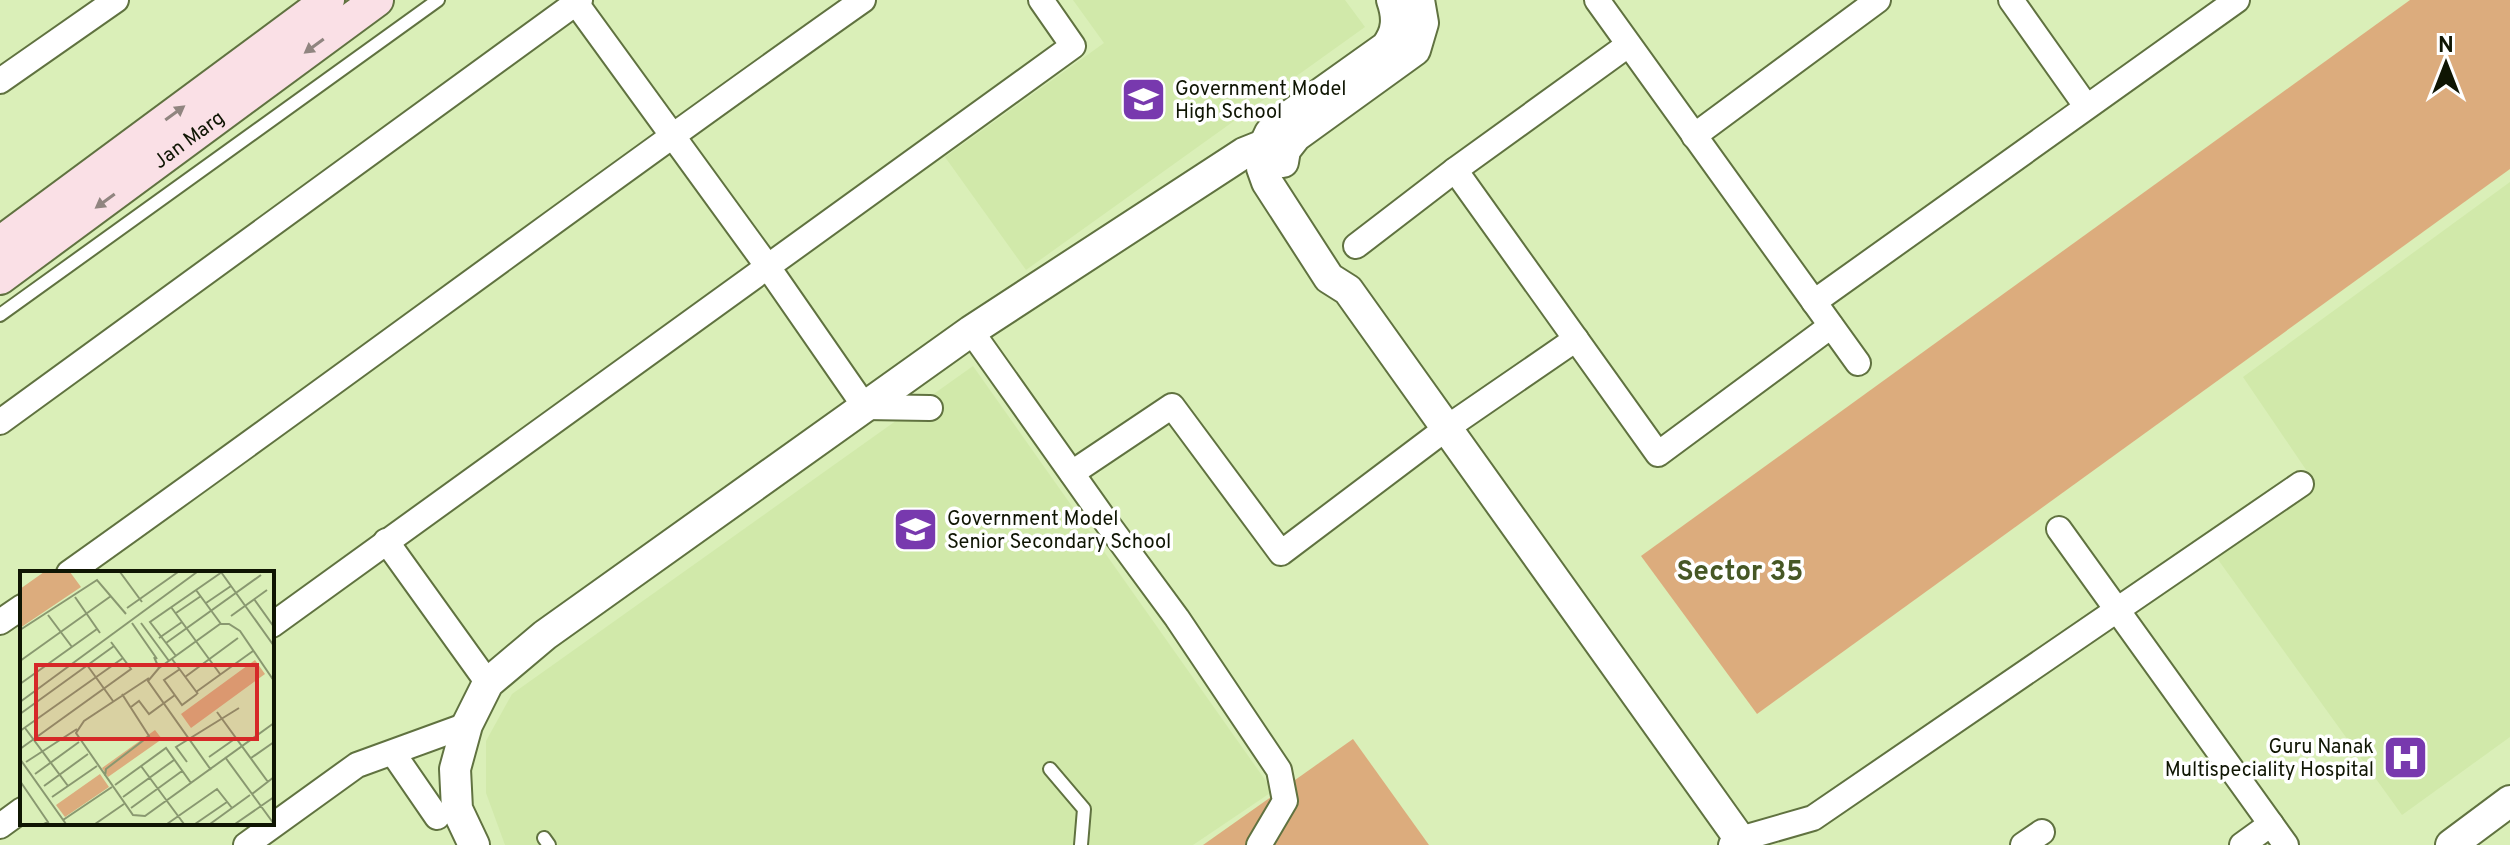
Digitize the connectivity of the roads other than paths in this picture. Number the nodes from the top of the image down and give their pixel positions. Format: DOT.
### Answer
graph roads {
  1 [pos="116,0"];
  2 [pos="328,0"];
  3 [pos="377,0"];
  4 [pos="438,0"];
  5 [pos="863,0"];
  6 [pos="1041,0"];
  7 [pos="1392,0"];
  8 [pos="1597,0"];
  9 [pos="1878,0"];
  10 [pos="2011,0"];
  11 [pos="2237,0"];
  12 [pos="578,2"];
  13 [pos="1428,5"];
  14 [pos="1396,31"];
  15 [pos="1628,45"];
  16 [pos="0,81"];
  17 [pos="2086,106"];
  18 [pos="672,134"];
  19 [pos="1694,136"];
  20 [pos="1274,148"];
  21 [pos="1455,170"];
  22 [pos="0,243"];
  23 [pos="1356,246"];
  24 [pos="768,267"];
  25 [pos="0,278"];
  26 [pos="1814,302"];
  27 [pos="0,315"];
  28 [pos="1831,326"];
  29 [pos="971,331"];
  30 [pos="1576,339"];
  31 [pos="1858,363"];
  32 [pos="865,407"];
  33 [pos="930,408"];
  34 [pos="0,422"];
  35 [pos="1448,427"];
  36 [pos="1072,473"];
  37 [pos="2301,484"];
  38 [pos="2059,529"];
  39 [pos="386,541"];
  40 [pos="72,571"];
  41 [pos="20,608"];
  42 [pos="2118,610"];
  43 [pos="0,622"];
  44 [pos="274,624"];
  45 [pos="488,683"];
  46 [pos="467,725"];
  47 [pos="393,753"];
  48 [pos="1050,769"];
  49 [pos="2510,801"];
  50 [pos="20,811"];
  51 [pos="437,817"];
  52 [pos="2271,824"];
  53 [pos="274,825"];
  54 [pos="274,825"];
  55 [pos="0,826"];
  56 [pos="1738,843"];
  57 [pos="246,845"];
  58 [pos="474,845"];
  59 [pos="1081,845"];
  60 [pos="1259,845"];
  61 [pos="2242,845"];
  62 [pos="2286,845"];
  63 [pos="2451,845"];
  1 -- 16 [label="street"];
  22 -- 2 [label="main road, Jan Marg, one-way"];
  3 -- 25 [label="main road, Jan Marg, one-way"];
  4 -- 27 [label="lane"];
  5 -- 18 [label="street"];
  6 -- 24 [label="street"];
  7 -- 14 [label="street"];
  8 -- 15 [label="street"];
  9 -- 19 [label="street"];
  10 -- 17 [label="street"];
  11 -- 17 [label="street"];
  12 -- 18 [label="street"];
  12 -- 34 [label="street"];
  13 -- 14 [label="street"];
  13 -- 20 [label="street"];
  14 -- 20 [label="street"];
  15 -- 19 [label="street"];
  15 -- 21 [label="street"];
  17 -- 26 [label="street"];
  18 -- 24 [label="street"];
  18 -- 40 [label="street"];
  19 -- 26 [label="street"];
  20 -- 29 [label="street"];
  20 -- 35 [label="street"];
  21 -- 23 [label="street"];
  21 -- 30 [label="street"];
  24 -- 32 [label="street"];
  24 -- 39 [label="street"];
  26 -- 28 [label="street"];
  28 -- 30 [label="street"];
  28 -- 31 [label="street"];
  29 -- 32 [label="street"];
  29 -- 36 [label="street"];
  30 -- 35 [label="street"];
  32 -- 33 [label="street"];
  32 -- 45 [label="street"];
  35 -- 36 [label="street"];
  35 -- 56 [label="street"];
  36 -- 60 [label="street"];
  37 -- 42 [label="street"];
  38 -- 42 [label="street"];
  39 -- 44 [label="street"];
  39 -- 45 [label="street"];
  41 -- 43 [label="street"];
  42 -- 52 [label="street"];
  42 -- 56 [label="street"];
  45 -- 46 [label="street"];
  46 -- 47 [label="street"];
  46 -- 58 [label="street"];
  47 -- 51 [label="street"];
  47 -- 53 [label="street"];
  48 -- 59 [label="lane"];
  49 -- 63 [label="street"];
  50 -- 55 [label="street"];
  52 -- 61 [label="street"];
  52 -- 62 [label="street"];
  54 -- 57 [label="street"];
}
